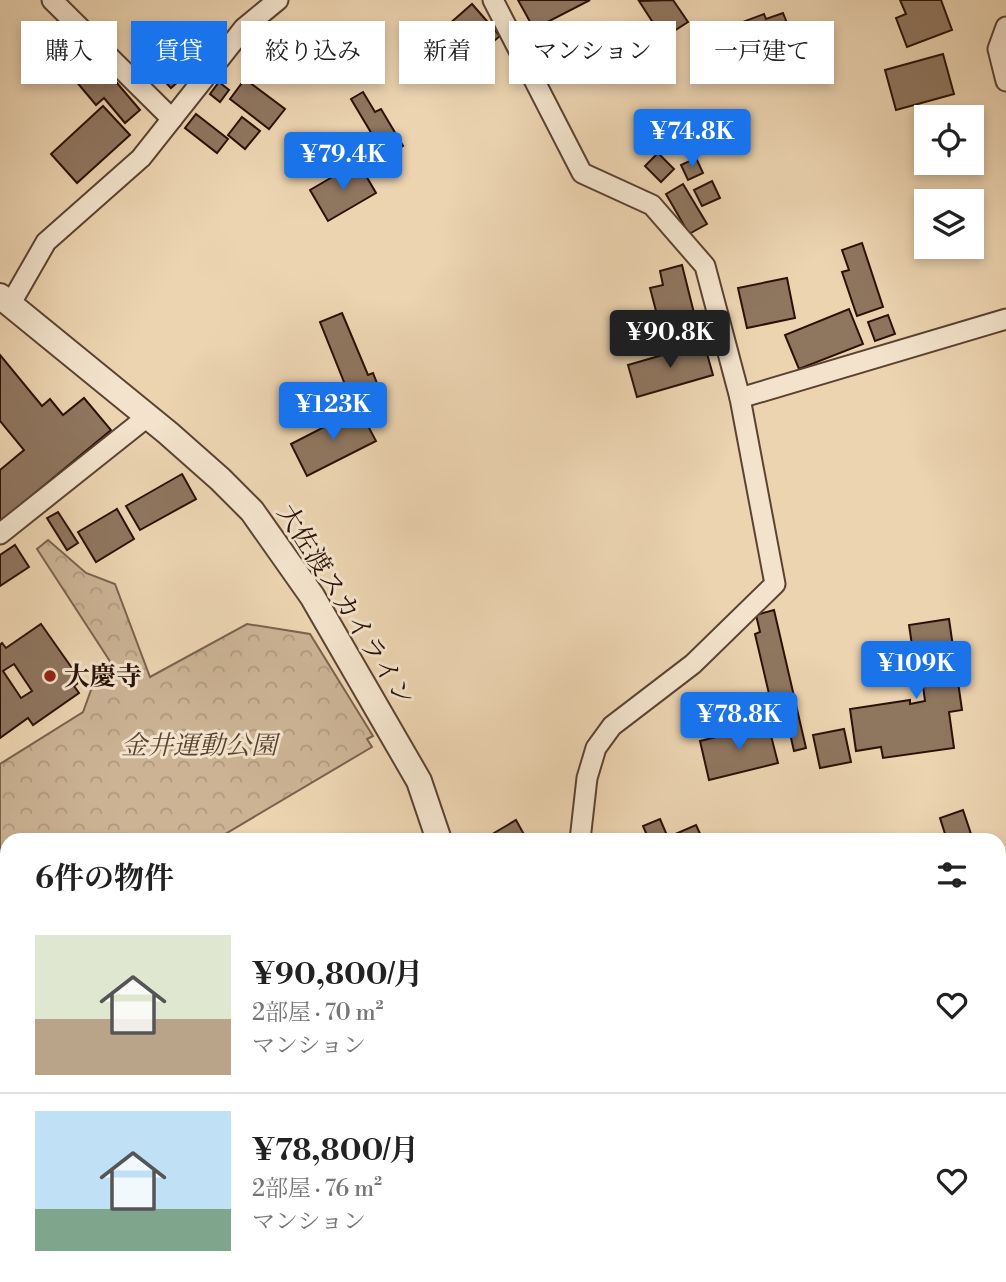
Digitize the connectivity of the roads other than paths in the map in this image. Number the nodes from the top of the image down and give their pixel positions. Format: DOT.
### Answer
graph roads {
  1 [pos="52,0"];
  2 [pos="278,0"];
  3 [pos="493,0"];
  4 [pos="1006,27"];
  5 [pos="1006,81"];
  6 [pos="172,119"];
  7 [pos="5,300"];
  8 [pos="1006,319"];
  9 [pos="740,398"];
  10 [pos="147,417"];
  11 [pos="0,534"];
  12 [pos="437,833"];
  13 [pos="581,833"];
  1 -- 6 [label="street"];
  2 -- 6 [label="street"];
  3 -- 9 [label="street"];
  4 -- 5 [label="street"];
  6 -- 7 [label="street"];
  7 -- 10 [label="street, 大佐渡スカイライン"];
  8 -- 9 [label="street"];
  9 -- 13 [label="street"];
  10 -- 11 [label="street"];
  10 -- 12 [label="street, 大佐渡スカイライン"];
}
